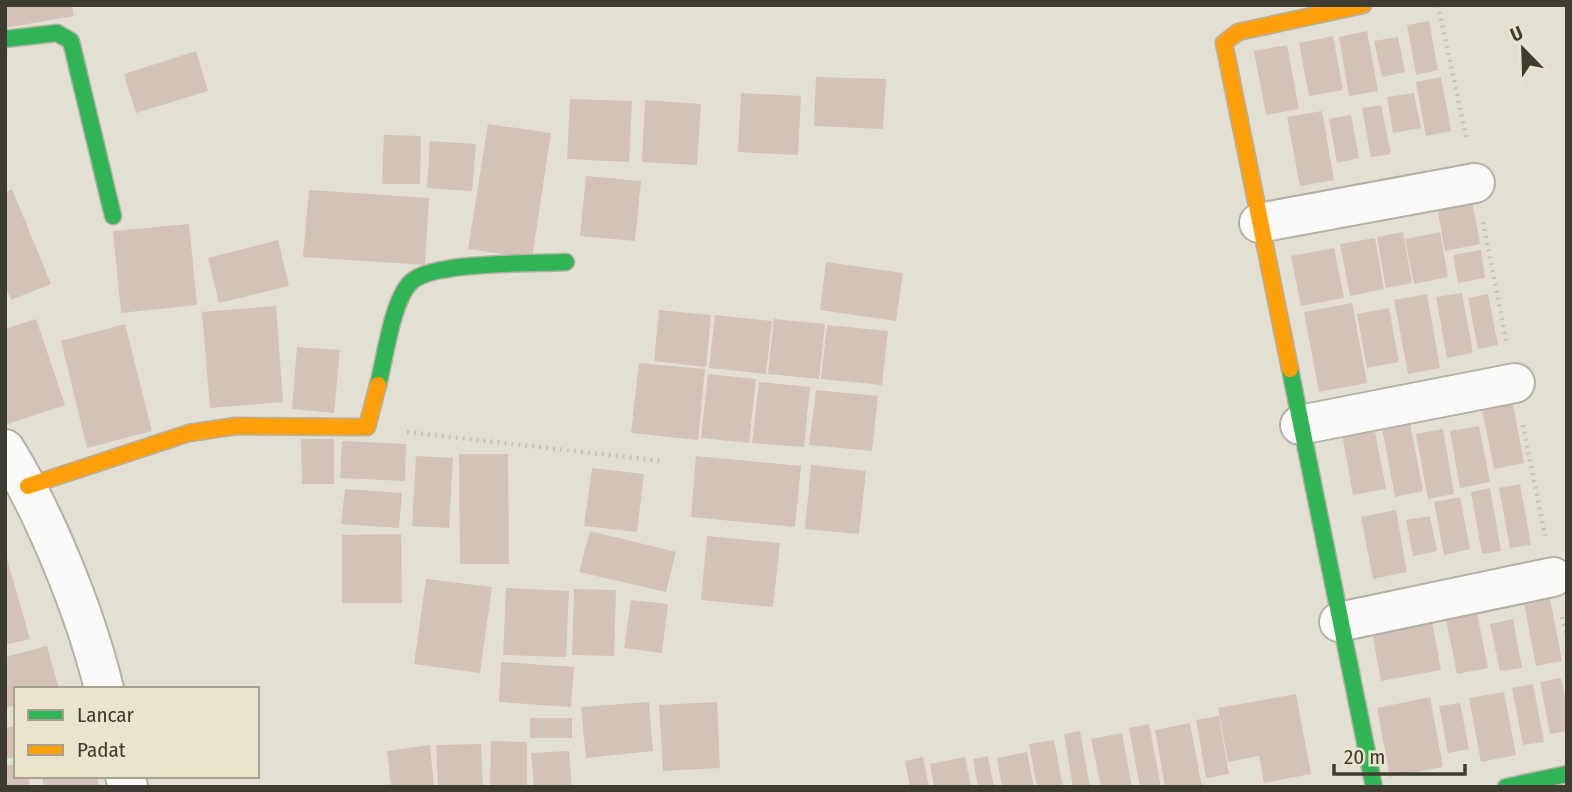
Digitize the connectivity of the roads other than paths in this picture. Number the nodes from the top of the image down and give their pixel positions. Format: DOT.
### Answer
graph roads {
  1 [pos="1363,5"];
  2 [pos="5,39"];
  3 [pos="1475,183"];
  4 [pos="113,216"];
  5 [pos="1259,223"];
  6 [pos="566,262"];
  7 [pos="1515,383"];
  8 [pos="1300,425"];
  9 [pos="5,449"];
  10 [pos="29,486"];
  11 [pos="1553,578"];
  12 [pos="1339,622"];
  13 [pos="104,687"];
  14 [pos="1567,774"];
  15 [pos="1367,786"];
  16 [pos="1506,787"];
  1 -- 5 [label="street"];
  2 -- 4 [label="street"];
  3 -- 5 [label="street"];
  5 -- 8 [label="street"];
  6 -- 10 [label="street"];
  7 -- 8 [label="street"];
  8 -- 12 [label="street"];
  9 -- 10 [label="street"];
  10 -- 13 [label="street"];
  11 -- 12 [label="street"];
  12 -- 15 [label="street"];
  14 -- 16 [label="street"];
}
